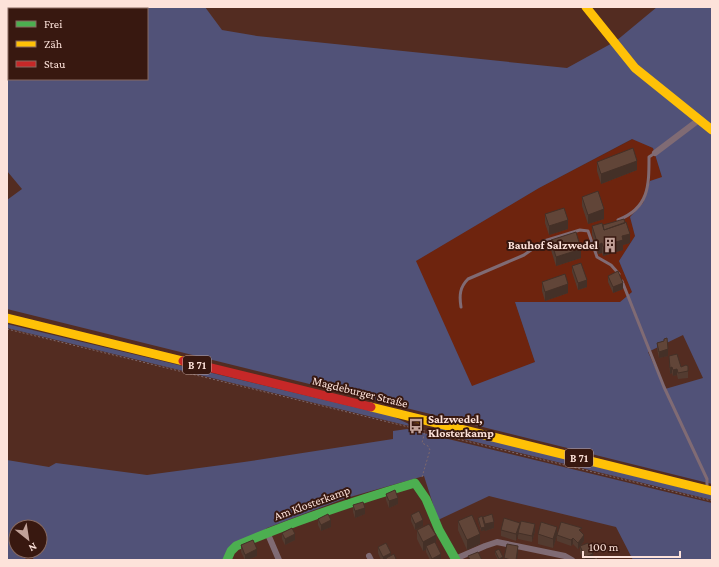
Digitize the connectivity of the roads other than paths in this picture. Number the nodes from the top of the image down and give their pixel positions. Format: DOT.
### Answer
graph roads {
  1 [pos="586,7"];
  2 [pos="700,119"];
  3 [pos="712,130"];
  4 [pos="655,153"];
  5 [pos="613,222"];
  6 [pos="594,228"];
  7 [pos="588,231"];
  8 [pos="462,307"];
  9 [pos="7,318"];
  10 [pos="388,411"];
  11 [pos="408,421"];
  12 [pos="446,426"];
  13 [pos="432,427"];
  14 [pos="709,490"];
  15 [pos="267,532"];
  16 [pos="227,560"];
  17 [pos="279,560"];
  18 [pos="455,560"];
  19 [pos="572,560"];
  1 -- 2 [label="main road"];
  2 -- 3 [label="main road"];
  2 -- 4 [label="street"];
  4 -- 5 [label="lane"];
  6 -- 7 [label="lane"];
  7 -- 8 [label="lane"];
  7 -- 14 [label="lane, Magdeburger Straße"];
  9 -- 10 [label="main road, Magdeburger Straße / B 71"];
  10 -- 11 [label="lane"];
  10 -- 12 [label="main road, Magdeburger Straße / B 71"];
  12 -- 13 [label="lane"];
  12 -- 14 [label="main road, Magdeburger Straße / B 71"];
  15 -- 16 [label="main road, Am Klosterkamp"];
  15 -- 17 [label="street"];
  15 -- 18 [label="main road, Am Klosterkamp"];
  18 -- 19 [label="street"];
}
